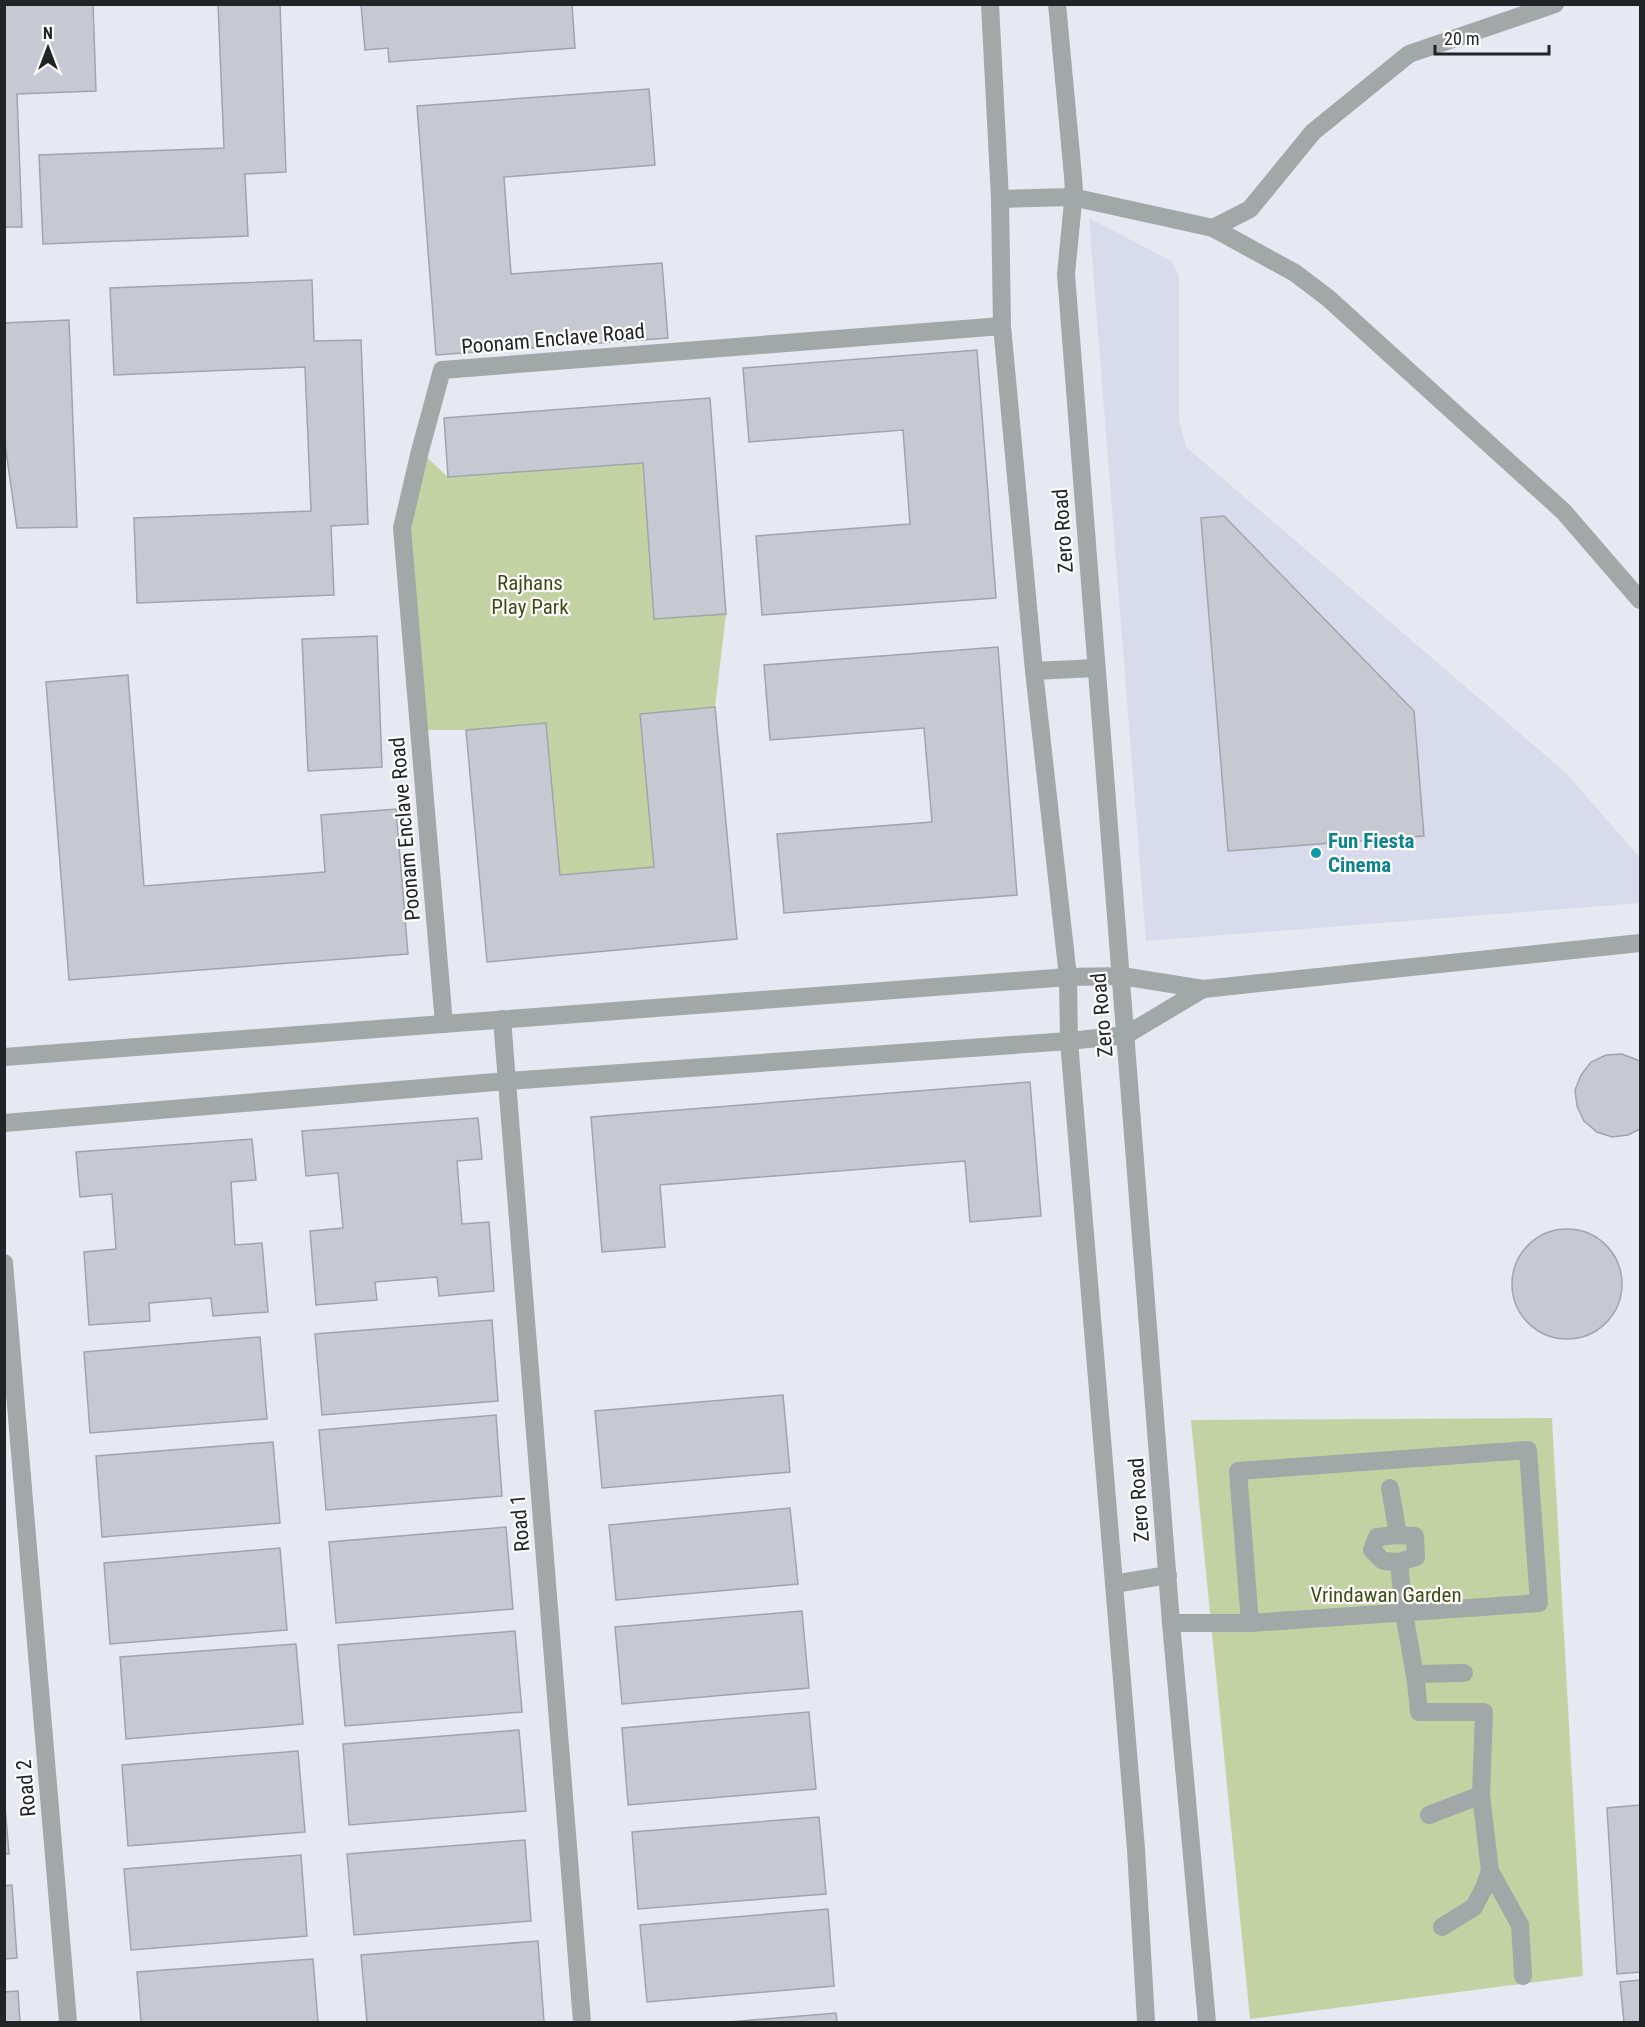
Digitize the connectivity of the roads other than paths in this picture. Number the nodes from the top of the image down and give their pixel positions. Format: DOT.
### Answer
graph roads {
  1 [pos="990,4"];
  2 [pos="1057,4"];
  3 [pos="1555,4"];
  4 [pos="1072,197"];
  5 [pos="1000,199"];
  6 [pos="1213,228"];
  7 [pos="1002,326"];
  8 [pos="1641,600"];
  9 [pos="1096,668"];
  10 [pos="1034,671"];
  11 [pos="1641,943"];
  12 [pos="1122,976"];
  13 [pos="1068,977"];
  14 [pos="1203,989"];
  15 [pos="502,1019"];
  16 [pos="444,1024"];
  17 [pos="1126,1035"];
  18 [pos="1070,1041"];
  19 [pos="4,1057"];
  20 [pos="507,1081"];
  21 [pos="4,1122"];
  22 [pos="4,1263"];
  23 [pos="1390,1488"];
  24 [pos="1398,1535"];
  25 [pos="1400,1562"];
  26 [pos="1168,1575"];
  27 [pos="1114,1584"];
  28 [pos="1404,1613"];
  29 [pos="1171,1623"];
  30 [pos="1250,1623"];
  31 [pos="1464,1673"];
  32 [pos="1415,1674"];
  33 [pos="1481,1795"];
  34 [pos="1429,1815"];
  35 [pos="1491,1883"];
  36 [pos="1442,1927"];
  37 [pos="1523,1976"];
  38 [pos="68,2022"];
  39 [pos="582,2022"];
  40 [pos="1146,2022"];
  41 [pos="1207,2022"];
  1 -- 5 [label="street, Zero Road"];
  2 -- 4 [label="street, Zero Road"];
  3 -- 6 [label="street"];
  4 -- 5 [label="street"];
  4 -- 6 [label="street"];
  4 -- 9 [label="street, Zero Road"];
  5 -- 7 [label="street, Zero Road"];
  6 -- 8 [label="street"];
  7 -- 10 [label="street, Zero Road"];
  7 -- 16 [label="street, Poonam Enclave Road"];
  9 -- 10 [label="street"];
  9 -- 12 [label="street, Zero Road"];
  10 -- 13 [label="street, Zero Road"];
  11 -- 14 [label="street"];
  12 -- 13 [label="street"];
  12 -- 14 [label="street"];
  12 -- 17 [label="street, Zero Road"];
  13 -- 15 [label="street"];
  13 -- 18 [label="street, Zero Road"];
  14 -- 17 [label="street"];
  15 -- 16 [label="street"];
  15 -- 20 [label="street, Road 1"];
  16 -- 19 [label="street"];
  17 -- 18 [label="street"];
  17 -- 26 [label="street, Zero Road"];
  18 -- 20 [label="street"];
  18 -- 27 [label="street, Zero Road"];
  20 -- 21 [label="street"];
  20 -- 39 [label="street, Road 1"];
  22 -- 38 [label="street, Road 2"];
  23 -- 24 [label="street"];
  24 -- 25 [label="street"];
  24 -- 25 [label="street"];
  25 -- 28 [label="street"];
  26 -- 27 [label="street"];
  26 -- 29 [label="street, Zero Road"];
  27 -- 40 [label="street, Zero Road"];
  28 -- 30 [label="street"];
  28 -- 30 [label="street"];
  28 -- 32 [label="street"];
  29 -- 30 [label="street"];
  29 -- 41 [label="street, Zero Road"];
  31 -- 32 [label="street"];
  32 -- 33 [label="street"];
  33 -- 34 [label="street"];
  33 -- 35 [label="street"];
  35 -- 36 [label="street"];
  35 -- 37 [label="street"];
}
